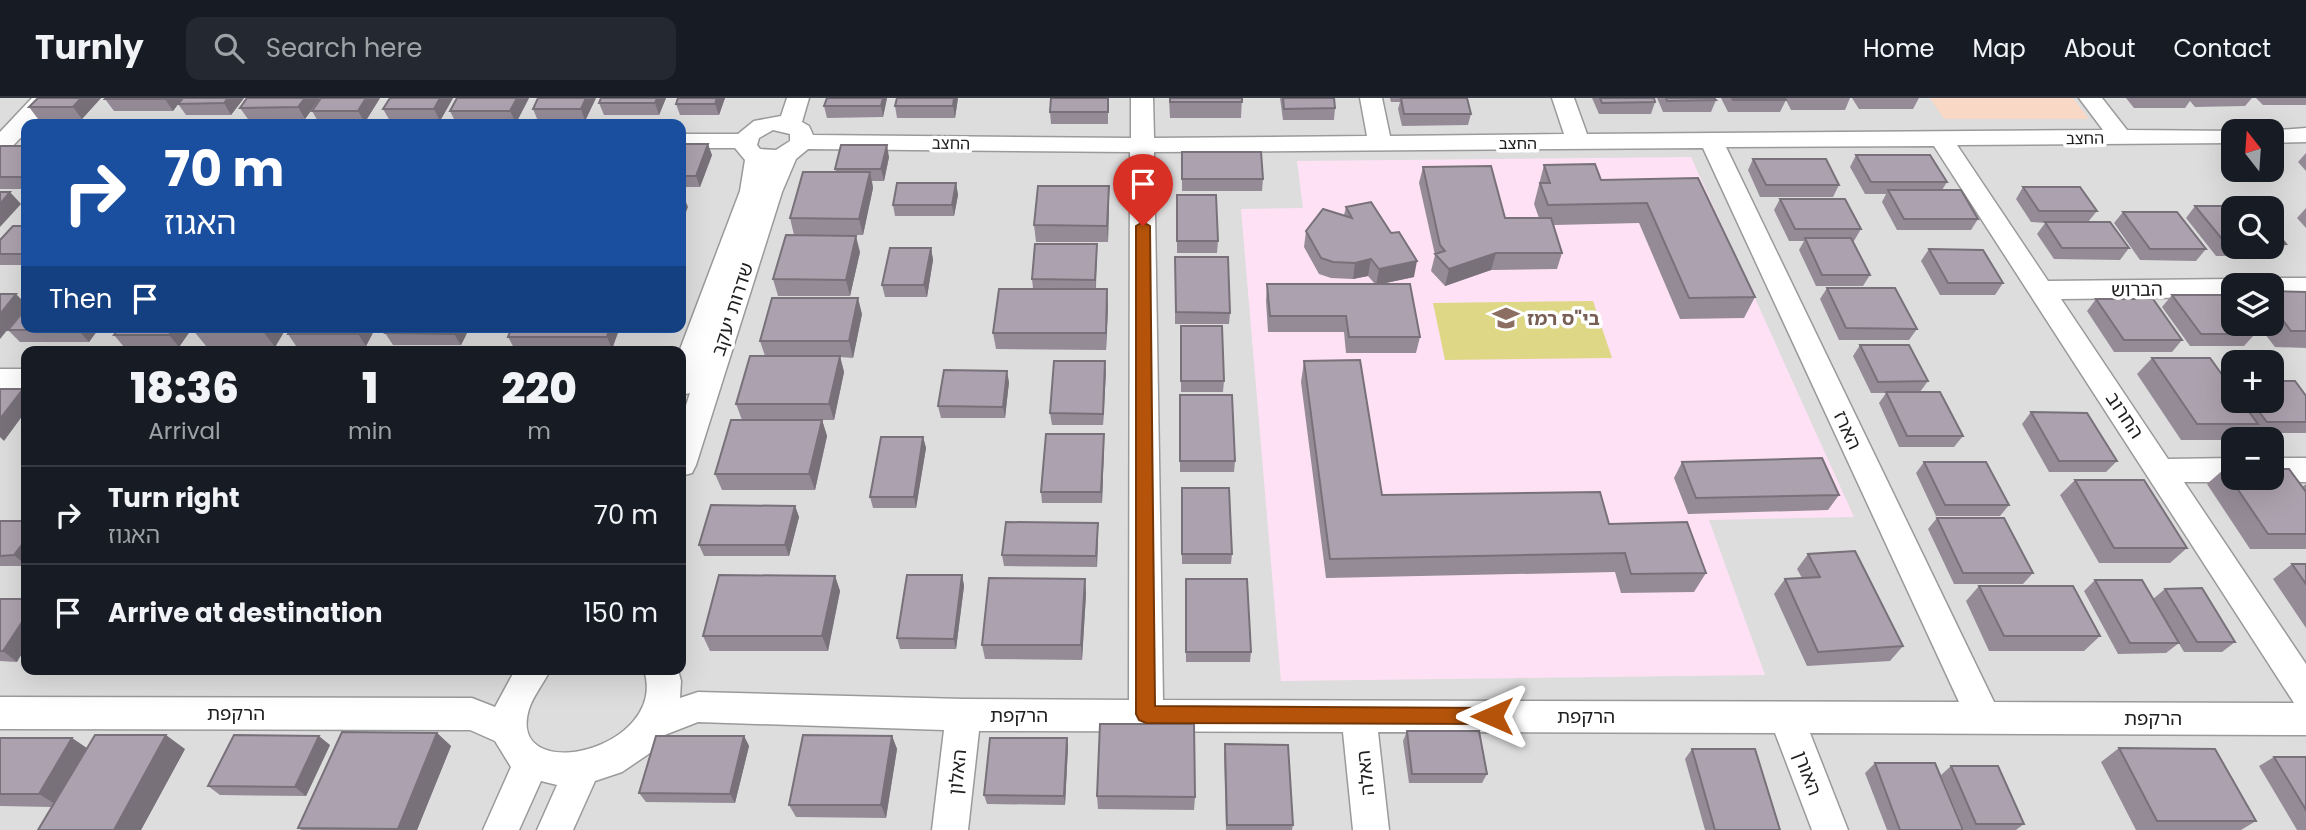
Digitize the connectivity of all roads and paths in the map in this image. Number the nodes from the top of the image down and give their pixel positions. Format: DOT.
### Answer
graph roads {
  1 [pos="45,98"];
  2 [pos="777,98"];
  3 [pos="798,98"];
  4 [pos="1142,98"];
  5 [pos="1371,98"];
  6 [pos="1563,98"];
  7 [pos="2090,98"];
  8 [pos="27,119"];
  9 [pos="764,125"];
  10 [pos="21,126"];
  11 [pos="2306,135"];
  12 [pos="2221,136"];
  13 [pos="2284,136"];
  14 [pos="2120,137"];
  15 [pos="793,140"];
  16 [pos="1942,140"];
  17 [pos="8,141"];
  18 [pos="686,142"];
  19 [pos="1578,142"];
  20 [pos="1712,142"];
  21 [pos="1380,144"];
  22 [pos="1143,145"];
  23 [pos="752,149"];
  24 [pos="2306,287"];
  25 [pos="2221,288"];
  26 [pos="2284,288"];
  27 [pos="2041,289"];
  28 [pos="686,368"];
  29 [pos="0,379"];
  30 [pos="21,379"];
  31 [pos="686,450"];
  32 [pos="2221,470"];
  33 [pos="2284,470"];
  34 [pos="2306,470"];
  35 [pos="2162,471"];
  36 [pos="526,679"];
  37 [pos="662,679"];
  38 [pos="2306,693"];
  39 [pos="698,707"];
  40 [pos="0,713"];
  41 [pos="471,713"];
  42 [pos="1146,714"];
  43 [pos="963,715"];
  44 [pos="1359,715"];
  45 [pos="1786,717"];
  46 [pos="1984,718"];
  47 [pos="2306,719"];
  48 [pos="653,723"];
  49 [pos="509,730"];
  50 [pos="531,763"];
  51 [pos="582,770"];
  52 [pos="501,830"];
  53 [pos="555,830"];
  54 [pos="950,830"];
  55 [pos="1371,830"];
  56 [pos="1830,830"];
  1 -- 8 [label="street"];
  2 -- 9 [label="street"];
  3 -- 15 [label="street, שדרות יעקב"];
  4 -- 22 [label="street"];
  5 -- 21 [label="street"];
  6 -- 19 [label="street"];
  7 -- 14 [label="street"];
  9 -- 15 [label="street"];
  9 -- 23 [label="street"];
  10 -- 17 [label="street"];
  11 -- 13 [label="street"];
  12 -- 14 [label="street, החצב"];
  14 -- 16 [label="street, החצב"];
  15 -- 22 [label="street, החצב"];
  15 -- 23 [label="street"];
  15 -- 31 [label="street, שדרות יעקב"];
  16 -- 20 [label="street, החצב"];
  16 -- 27 [label="street, החרוב"];
  18 -- 23 [label="street"];
  19 -- 20 [label="street, החצב"];
  19 -- 21 [label="street, החצב"];
  20 -- 46 [label="street, הארז"];
  21 -- 22 [label="street, החצב"];
  22 -- 42 [label="street"];
  23 -- 28 [label="street, שדרות יעקב"];
  24 -- 26 [label="street"];
  25 -- 27 [label="street, הברוש"];
  27 -- 35 [label="street, החרוב"];
  29 -- 30 [label="street"];
  32 -- 35 [label="street"];
  33 -- 34 [label="street"];
  35 -- 38 [label="street, החרוב"];
  36 -- 41 [label="street, הרקפת"];
  36 -- 49 [label="street"];
  37 -- 39 [label="street, הרקפת"];
  37 -- 48 [label="street"];
  39 -- 43 [label="street, הרקפת"];
  39 -- 48 [label="street, הרקפת"];
  40 -- 41 [label="street, הרקפת"];
  41 -- 49 [label="street, הרקפת"];
  42 -- 43 [label="street, הרקפת"];
  42 -- 44 [label="street, הרקפת"];
  43 -- 54 [label="street, האלון"];
  44 -- 45 [label="street, הרקפת"];
  44 -- 55 [label="street, האלה"];
  45 -- 46 [label="street, הרקפת"];
  45 -- 56 [label="street, האורן"];
  46 -- 47 [label="street, הרקפת"];
  48 -- 51 [label="street"];
  49 -- 50 [label="street"];
  50 -- 51 [label="street"];
  50 -- 52 [label="street"];
  51 -- 53 [label="street"];
}
